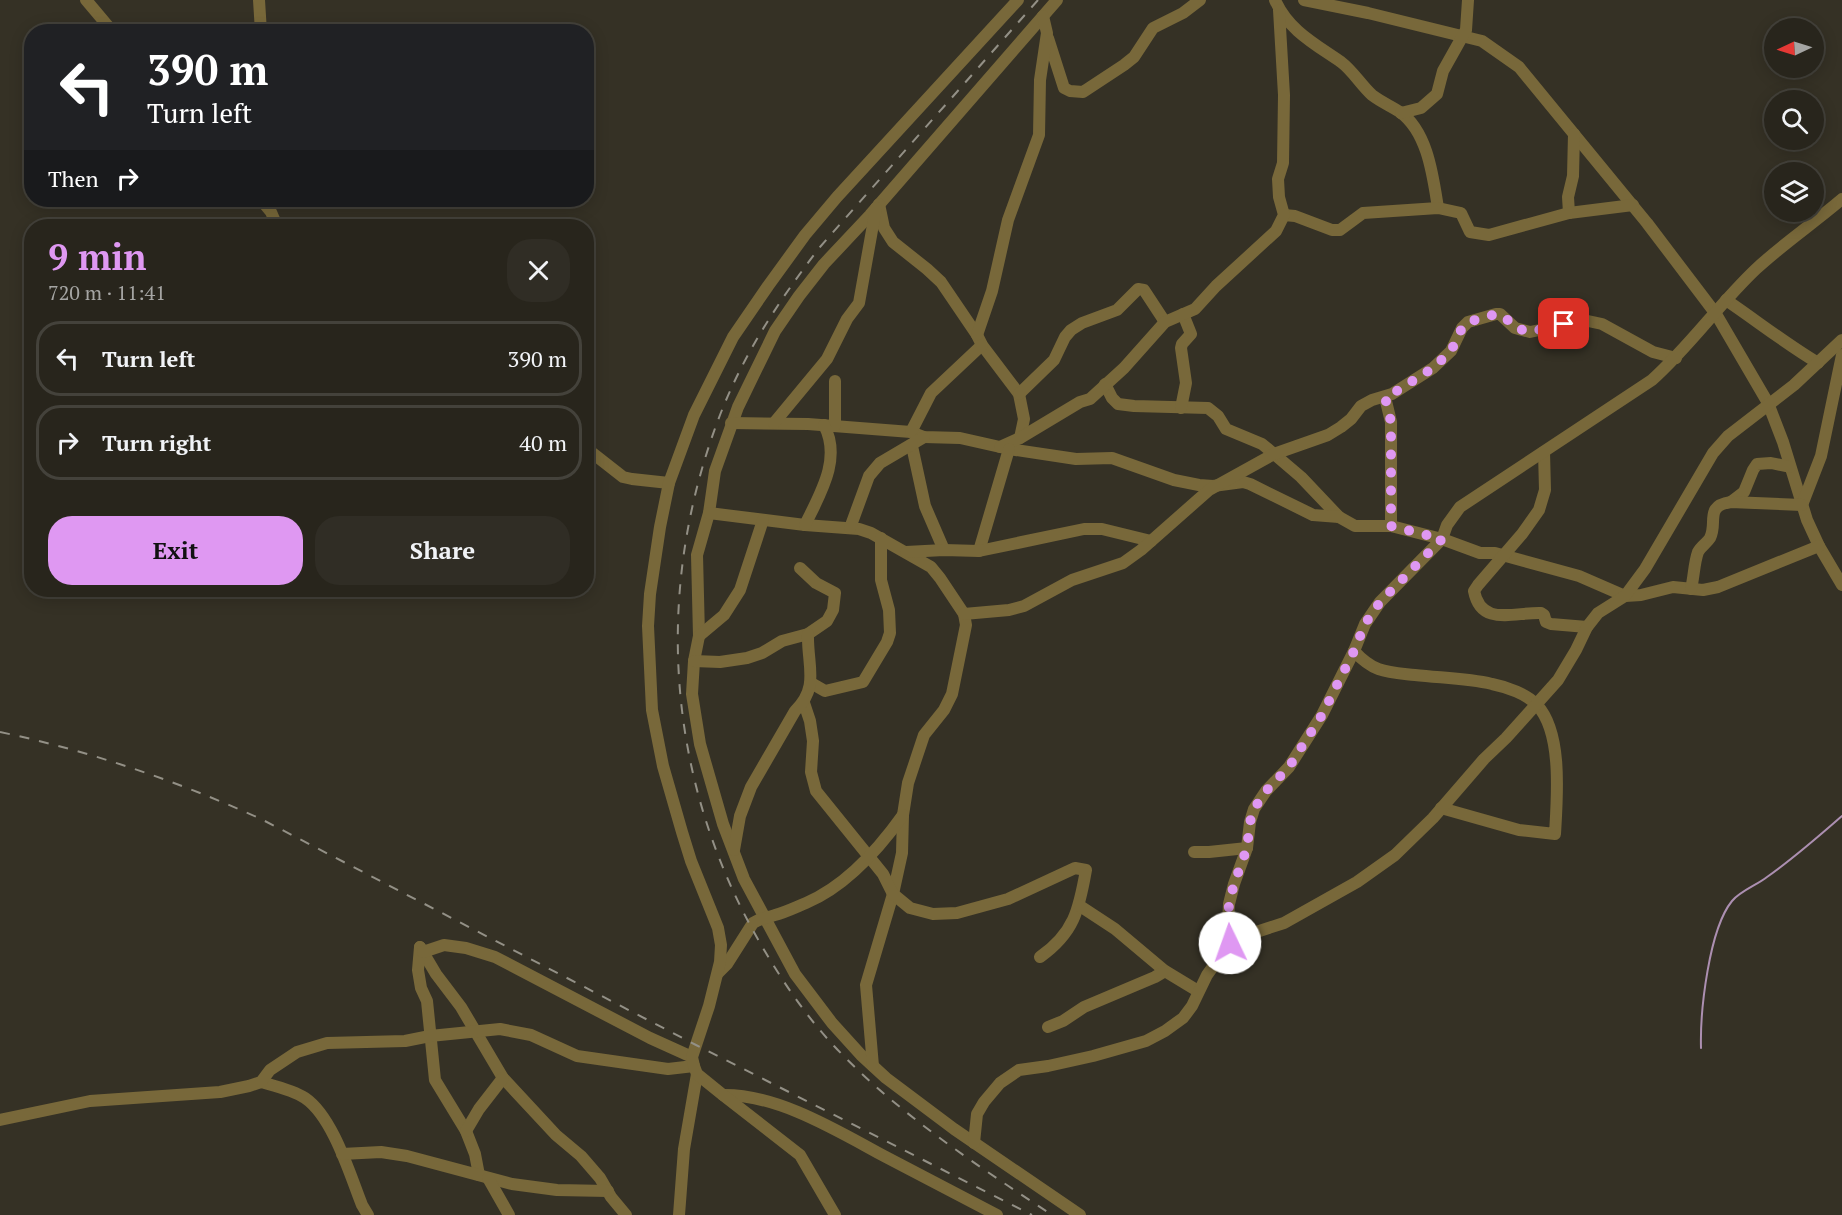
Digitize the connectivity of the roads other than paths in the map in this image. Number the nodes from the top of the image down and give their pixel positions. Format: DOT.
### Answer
graph roads {
  1 [pos="86,0"];
  2 [pos="259,0"];
  3 [pos="1018,0"];
  4 [pos="1057,0"];
  5 [pos="1200,0"];
  6 [pos="1304,0"];
  7 [pos="1468,0"];
  8 [pos="1277,5"];
  9 [pos="1043,16"];
  10 [pos="106,24"];
  11 [pos="260,24"];
  12 [pos="1047,33"];
  13 [pos="1463,38"];
  14 [pos="1401,113"];
  15 [pos="1574,134"];
  16 [pos="1842,199"];
  17 [pos="1633,205"];
  18 [pos="878,206"];
  19 [pos="1438,208"];
  20 [pos="1569,213"];
  21 [pos="1284,215"];
  22 [pos="1726,300"];
  23 [pos="1183,314"];
  24 [pos="1716,314"];
  25 [pos="1165,322"];
  26 [pos="980,340"];
  27 [pos="1842,340"];
  28 [pos="1842,355"];
  29 [pos="1676,358"];
  30 [pos="1818,363"];
  31 [pos="835,381"];
  32 [pos="1105,384"];
  33 [pos="1019,394"];
  34 [pos="1385,397"];
  35 [pos="1768,403"];
  36 [pos="1181,408"];
  37 [pos="731,423"];
  38 [pos="774,423"];
  39 [pos="830,425"];
  40 [pos="911,432"];
  41 [pos="924,437"];
  42 [pos="1020,438"];
  43 [pos="912,446"];
  44 [pos="1004,448"];
  45 [pos="1544,452"];
  46 [pos="594,454"];
  47 [pos="1274,454"];
  48 [pos="1790,467"];
  49 [pos="669,483"];
  50 [pos="1220,485"];
  51 [pos="1731,502"];
  52 [pos="1802,505"];
  53 [pos="709,513"];
  54 [pos="1339,517"];
  55 [pos="763,520"];
  56 [pos="805,525"];
  57 [pos="1391,526"];
  58 [pos="850,528"];
  59 [pos="881,538"];
  60 [pos="1442,539"];
  61 [pos="1151,541"];
  62 [pos="1819,546"];
  63 [pos="944,550"];
  64 [pos="979,551"];
  65 [pos="906,552"];
  66 [pos="1502,555"];
  67 [pos="800,568"];
  68 [pos="1842,585"];
  69 [pos="1691,589"];
  70 [pos="1625,596"];
  71 [pos="964,614"];
  72 [pos="1587,627"];
  73 [pos="808,634"];
  74 [pos="699,636"];
  75 [pos="1354,651"];
  76 [pos="694,662"];
  77 [pos="812,683"];
  78 [pos="804,703"];
  79 [pos="1537,705"];
  80 [pos="1441,808"];
  81 [pos="903,815"];
  82 [pos="1247,848"];
  83 [pos="1194,852"];
  84 [pos="734,853"];
  85 [pos="868,857"];
  86 [pos="893,894"];
  87 [pos="1080,906"];
  88 [pos="765,918"];
  89 [pos="1230,943"];
  90 [pos="423,952"];
  91 [pos="1040,957"];
  92 [pos="1165,971"];
  93 [pos="717,974"];
  94 [pos="1198,991"];
  95 [pos="1048,1027"];
  96 [pos="476,1032"];
  97 [pos="430,1036"];
  98 [pos="694,1065"];
  99 [pos="873,1066"];
  100 [pos="503,1078"];
  101 [pos="261,1082"];
  102 [pos="723,1095"];
  103 [pos="0,1120"];
  104 [pos="466,1131"];
  105 [pos="974,1143"];
  106 [pos="342,1154"];
  107 [pos="484,1177"];
  108 [pos="608,1191"];
  109 [pos="368,1215"];
  110 [pos="509,1215"];
  111 [pos="626,1215"];
  112 [pos="679,1215"];
  113 [pos="835,1215"];
  114 [pos="997,1215"];
  115 [pos="1080,1215"];
  1 -- 10 [label="street"];
  2 -- 11 [label="street"];
  3 -- 49 [label="street"];
  4 -- 9 [label="street"];
  5 -- 12 [label="street"];
  6 -- 13 [label="street"];
  7 -- 13 [label="street"];
  8 -- 14 [label="street"];
  8 -- 21 [label="street"];
  9 -- 12 [label="street"];
  9 -- 18 [label="street"];
  12 -- 26 [label="street"];
  13 -- 14 [label="street"];
  13 -- 15 [label="street"];
  14 -- 19 [label="street"];
  15 -- 17 [label="street"];
  15 -- 20 [label="street"];
  16 -- 22 [label="street"];
  17 -- 20 [label="street"];
  17 -- 24 [label="street"];
  18 -- 26 [label="street"];
  18 -- 37 [label="street"];
  18 -- 38 [label="street"];
  19 -- 20 [label="street"];
  19 -- 21 [label="street"];
  21 -- 23 [label="street"];
  22 -- 24 [label="street"];
  22 -- 30 [label="street"];
  23 -- 25 [label="street"];
  23 -- 36 [label="street"];
  24 -- 29 [label="street"];
  24 -- 35 [label="street"];
  25 -- 32 [label="street"];
  25 -- 33 [label="street"];
  26 -- 33 [label="street"];
  26 -- 40 [label="street"];
  27 -- 30 [label="street"];
  28 -- 52 [label="street"];
  29 -- 34 [label="street"];
  29 -- 45 [label="street"];
  30 -- 35 [label="street"];
  31 -- 39 [label="street"];
  32 -- 36 [label="street"];
  32 -- 42 [label="street"];
  33 -- 42 [label="street"];
  34 -- 47 [label="street"];
  34 -- 57 [label="street"];
  35 -- 48 [label="street"];
  35 -- 70 [label="street"];
  36 -- 47 [label="street"];
  37 -- 38 [label="street"];
  37 -- 53 [label="street"];
  38 -- 39 [label="street"];
  39 -- 40 [label="street"];
  39 -- 56 [label="street"];
  40 -- 41 [label="street"];
  41 -- 43 [label="street"];
  41 -- 44 [label="street"];
  42 -- 44 [label="street"];
  43 -- 58 [label="street"];
  43 -- 63 [label="street"];
  44 -- 50 [label="street"];
  44 -- 64 [label="street"];
  45 -- 60 [label="street"];
  45 -- 66 [label="street"];
  46 -- 49 [label="street"];
  47 -- 50 [label="street"];
  47 -- 54 [label="street"];
  48 -- 51 [label="street"];
  48 -- 52 [label="street"];
  49 -- 93 [label="street"];
  50 -- 54 [label="street"];
  50 -- 61 [label="street"];
  51 -- 52 [label="street"];
  51 -- 69 [label="street"];
  52 -- 62 [label="street"];
  53 -- 55 [label="street"];
  53 -- 74 [label="street"];
  54 -- 57 [label="street"];
  55 -- 56 [label="street"];
  55 -- 74 [label="street"];
  56 -- 58 [label="street"];
  57 -- 60 [label="street"];
  58 -- 59 [label="street"];
  59 -- 65 [label="street"];
  59 -- 77 [label="street"];
  60 -- 66 [label="street"];
  60 -- 75 [label="street"];
  61 -- 64 [label="street"];
  61 -- 71 [label="street"];
  62 -- 68 [label="street"];
  62 -- 69 [label="street"];
  63 -- 64 [label="street"];
  63 -- 65 [label="street"];
  65 -- 71 [label="street"];
  66 -- 70 [label="street"];
  66 -- 72 [label="street"];
  67 -- 73 [label="street"];
  69 -- 70 [label="street"];
  70 -- 72 [label="street"];
  71 -- 81 [label="street"];
  72 -- 79 [label="street"];
  73 -- 76 [label="street"];
  73 -- 77 [label="street"];
  74 -- 76 [label="street"];
  75 -- 79 [label="street"];
  75 -- 82 [label="street"];
  76 -- 84 [label="street"];
  77 -- 78 [label="street"];
  78 -- 84 [label="street"];
  78 -- 85 [label="street"];
  79 -- 80 [label="street"];
  79 -- 80 [label="street"];
  80 -- 89 [label="street"];
  81 -- 85 [label="street"];
  81 -- 86 [label="street"];
  82 -- 83 [label="street"];
  82 -- 89 [label="street"];
  84 -- 88 [label="street"];
  85 -- 86 [label="street"];
  85 -- 88 [label="street"];
  86 -- 87 [label="street"];
  86 -- 99 [label="street"];
  87 -- 91 [label="street"];
  87 -- 92 [label="street"];
  88 -- 93 [label="street"];
  88 -- 99 [label="street"];
  89 -- 94 [label="street"];
  90 -- 96 [label="street"];
  90 -- 97 [label="street"];
  90 -- 98 [label="street"];
  92 -- 94 [label="street"];
  92 -- 95 [label="street"];
  93 -- 98 [label="street"];
  94 -- 105 [label="street"];
  96 -- 97 [label="street"];
  96 -- 98 [label="street"];
  96 -- 100 [label="street"];
  97 -- 101 [label="street"];
  97 -- 104 [label="street"];
  98 -- 102 [label="street"];
  98 -- 112 [label="street"];
  99 -- 105 [label="street"];
  100 -- 104 [label="street"];
  100 -- 108 [label="street"];
  101 -- 103 [label="street"];
  101 -- 106 [label="street"];
  102 -- 113 [label="street"];
  102 -- 114 [label="street"];
  104 -- 107 [label="street"];
  105 -- 115 [label="street"];
  106 -- 107 [label="street"];
  106 -- 109 [label="street"];
  107 -- 108 [label="street"];
  107 -- 110 [label="street"];
  108 -- 111 [label="street"];
}
